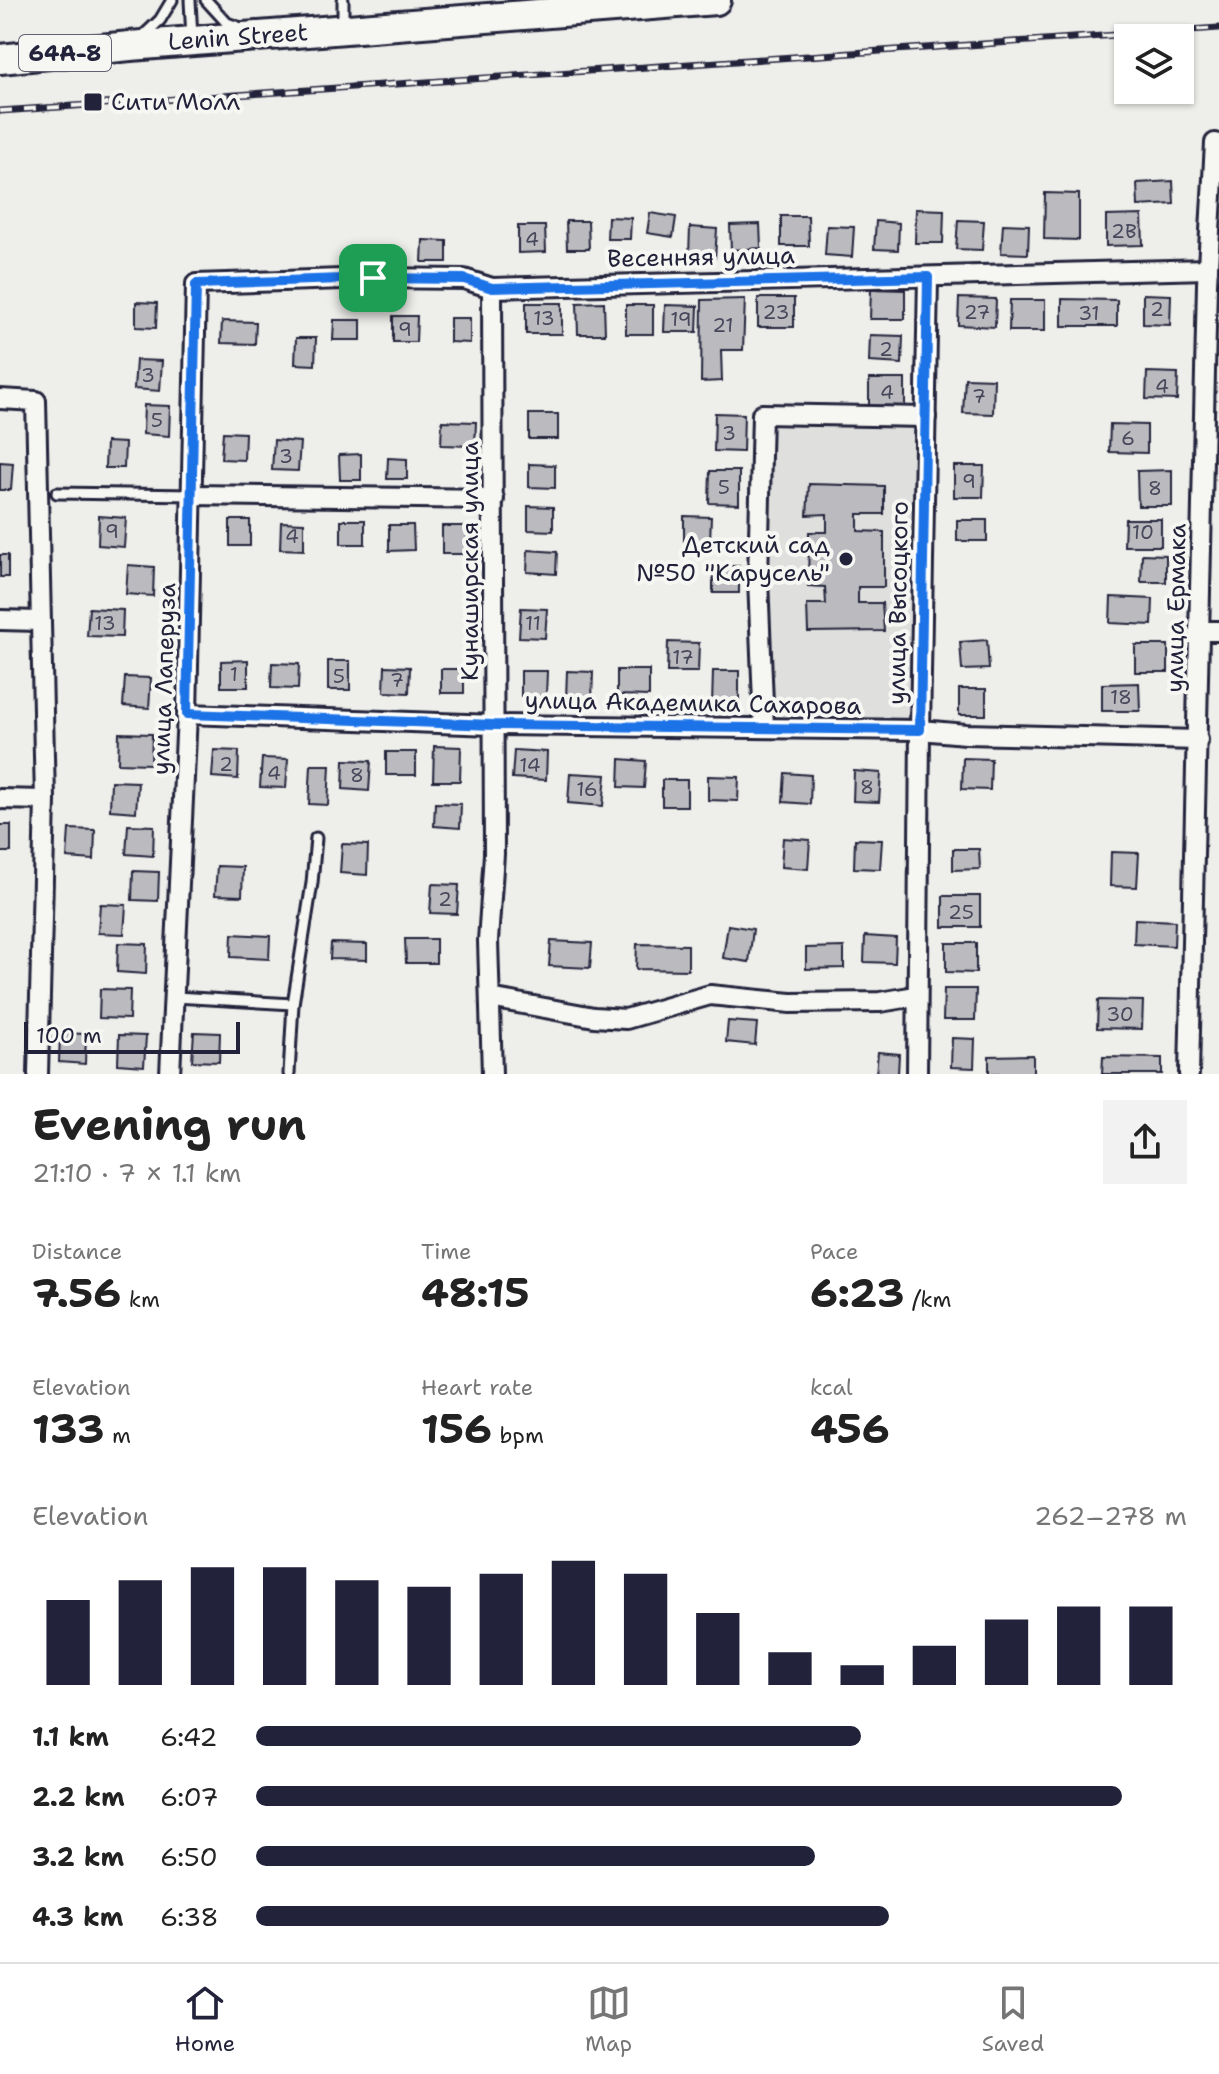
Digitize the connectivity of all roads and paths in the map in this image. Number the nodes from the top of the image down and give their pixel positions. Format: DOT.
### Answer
graph roads {
  1 [pos="172,0"];
  2 [pos="190,0"];
  3 [pos="206,0"];
  4 [pos="343,0"];
  5 [pos="716,0"];
  6 [pos="343,29"];
  7 [pos="275,35"];
  8 [pos="192,41"];
  9 [pos="130,46"];
  10 [pos="0,59"];
  11 [pos="1215,143"];
  12 [pos="1208,269"];
  13 [pos="928,277"];
  14 [pos="196,284"];
  15 [pos="492,288"];
  16 [pos="0,399"];
  17 [pos="926,417"];
  18 [pos="57,493"];
  19 [pos="194,495"];
  20 [pos="494,499"];
  21 [pos="0,620"];
  22 [pos="39,621"];
  23 [pos="1199,631"];
  24 [pos="1219,631"];
  25 [pos="187,714"];
  26 [pos="494,725"];
  27 [pos="764,728"];
  28 [pos="920,730"];
  29 [pos="1198,740"];
  30 [pos="0,799"];
  31 [pos="45,800"];
  32 [pos="316,838"];
  33 [pos="916,996"];
  34 [pos="175,997"];
  35 [pos="490,998"];
  36 [pos="293,1004"];
  37 [pos="38,1074"];
  38 [pos="170,1074"];
  39 [pos="289,1074"];
  40 [pos="492,1074"];
  41 [pos="917,1074"];
  42 [pos="1189,1074"];
  1 -- 9 [label="lane"];
  2 -- 8 [label="lane"];
  3 -- 7 [label="lane"];
  4 -- 6 [label="lane"];
  5 -- 6 [label="main road, Lenin Street / 64А-8"];
  6 -- 7 [label="main road, Lenin Street / 64А-8"];
  7 -- 8 [label="main road, Lenin Street / 64А-8"];
  8 -- 9 [label="main road, Lenin Street / 64А-8"];
  9 -- 10 [label="main road, Lenin Street / 64А-8"];
  11 -- 12 [label="street, улица Ермака"];
  12 -- 13 [label="street, Весенняя улица"];
  12 -- 23 [label="street, улица Ермака"];
  13 -- 15 [label="street, Весенняя улица"];
  13 -- 17 [label="street, улица Высоцкого"];
  14 -- 15 [label="street, Весенняя улица"];
  14 -- 19 [label="street, улица Лаперуза"];
  15 -- 20 [label="street, Кунаширская улица"];
  16 -- 22 [label="street"];
  17 -- 27 [label="street"];
  17 -- 28 [label="street, улица Высоцкого"];
  18 -- 19 [label="lane"];
  19 -- 20 [label="street"];
  19 -- 25 [label="street, улица Лаперуза"];
  20 -- 26 [label="street, Кунаширская улица"];
  21 -- 22 [label="street"];
  22 -- 31 [label="street"];
  23 -- 24 [label="street"];
  23 -- 29 [label="street, улица Ермака"];
  25 -- 26 [label="street, улица Академика Сахарова"];
  25 -- 34 [label="street, улица Лаперуза"];
  26 -- 27 [label="street, улица Академика Сахарова"];
  26 -- 35 [label="street, Кунаширская улица"];
  27 -- 28 [label="street, улица Академика Сахарова"];
  28 -- 29 [label="street, улица Академика Сахарова"];
  28 -- 33 [label="street, улица Высоцкого"];
  29 -- 42 [label="street, улица Ермака"];
  30 -- 31 [label="street"];
  31 -- 37 [label="street"];
  32 -- 36 [label="lane"];
  33 -- 35 [label="street"];
  33 -- 41 [label="street, улица Высоцкого"];
  34 -- 36 [label="lane"];
  34 -- 38 [label="street, улица Лаперуза"];
  35 -- 40 [label="street, Кунаширская улица"];
  36 -- 39 [label="lane"];
}
